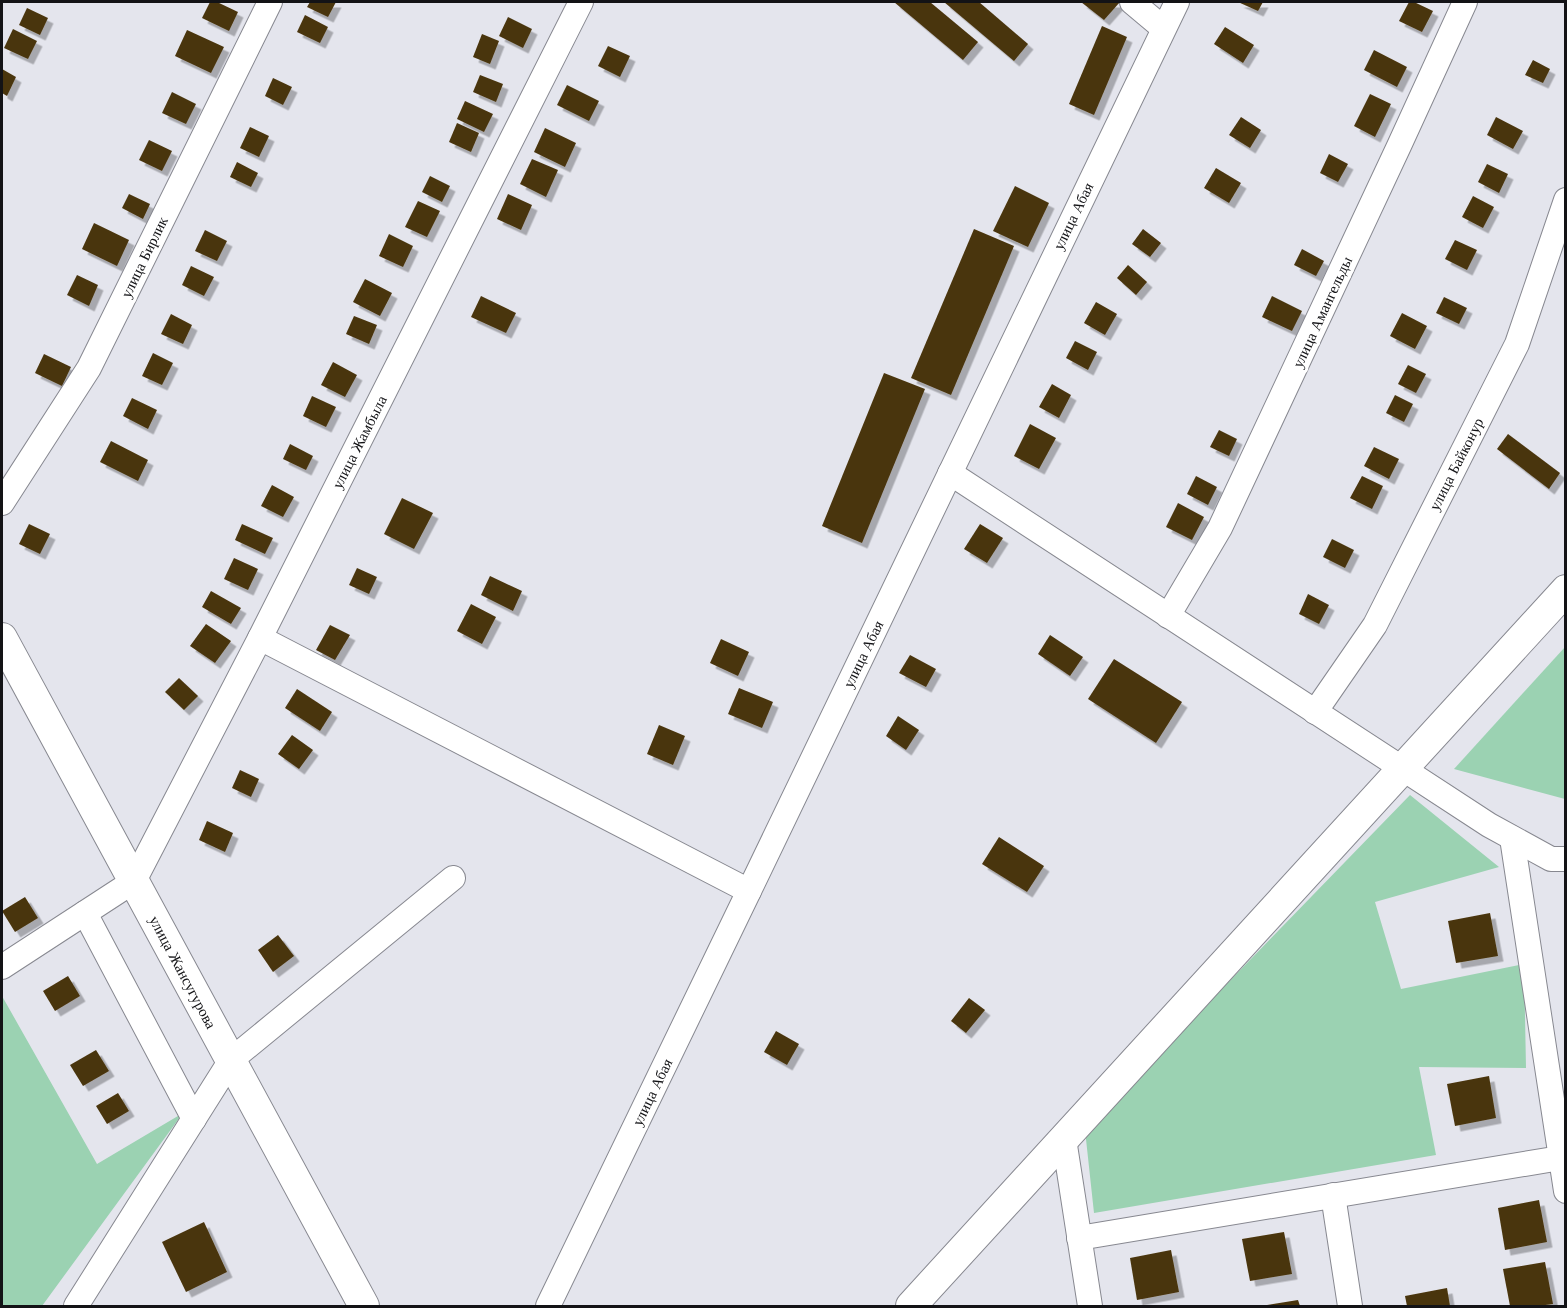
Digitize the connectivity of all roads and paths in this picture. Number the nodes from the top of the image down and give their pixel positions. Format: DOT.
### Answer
graph roads {
  1 [pos="270,2"];
  2 [pos="581,2"];
  3 [pos="1132,2"];
  4 [pos="1177,2"];
  5 [pos="1465,2"];
  6 [pos="1163,28"];
  7 [pos="1566,200"];
  8 [pos="950,473"];
  9 [pos="2,503"];
  10 [pos="1566,590"];
  11 [pos="1168,616"];
  12 [pos="2,638"];
  13 [pos="260,638"];
  14 [pos="1314,712"];
  15 [pos="1402,769"];
  16 [pos="1512,838"];
  17 [pos="1566,859"];
  18 [pos="453,878"];
  19 [pos="134,881"];
  20 [pos="749,891"];
  21 [pos="85,913"];
  22 [pos="2,967"];
  23 [pos="231,1060"];
  24 [pos="194,1119"];
  25 [pos="1064,1139"];
  26 [pos="1563,1157"];
  27 [pos="1566,1191"];
  28 [pos="1333,1196"];
  29 [pos="1079,1238"];
  30 [pos="76,1306"];
  31 [pos="364,1306"];
  32 [pos="548,1306"];
  33 [pos="911,1306"];
  34 [pos="1090,1306"];
  35 [pos="1350,1306"];
  1 -- 9 [label="street, улица Бирлик"];
  2 -- 13 [label="street, улица Жамбыла"];
  3 -- 6 [label="street"];
  4 -- 6 [label="street, улица Абая"];
  5 -- 11 [label="street, улица Амангельды"];
  6 -- 8 [label="street, улица Абая"];
  7 -- 14 [label="street, улица Байконур"];
  8 -- 11 [label="street"];
  8 -- 20 [label="street, улица Абая"];
  10 -- 15 [label="main road"];
  11 -- 14 [label="street"];
  12 -- 19 [label="main road, улица Жансугурова"];
  13 -- 19 [label="street, улица Жамбыла"];
  13 -- 20 [label="street"];
  14 -- 15 [label="street"];
  15 -- 16 [label="street"];
  15 -- 25 [label="main road"];
  16 -- 17 [label="street"];
  16 -- 26 [label="street"];
  18 -- 23 [label="street"];
  19 -- 21 [label="street"];
  19 -- 23 [label="main road, улица Жансугурова"];
  20 -- 32 [label="street, улица Абая"];
  21 -- 22 [label="street"];
  21 -- 24 [label="street"];
  23 -- 24 [label="street"];
  23 -- 31 [label="main road, улица Жансугурова"];
  24 -- 30 [label="street"];
  25 -- 29 [label="street"];
  25 -- 33 [label="main road"];
  26 -- 27 [label="street"];
  26 -- 28 [label="street"];
  28 -- 29 [label="street"];
  28 -- 35 [label="street"];
  29 -- 34 [label="street"];
}
